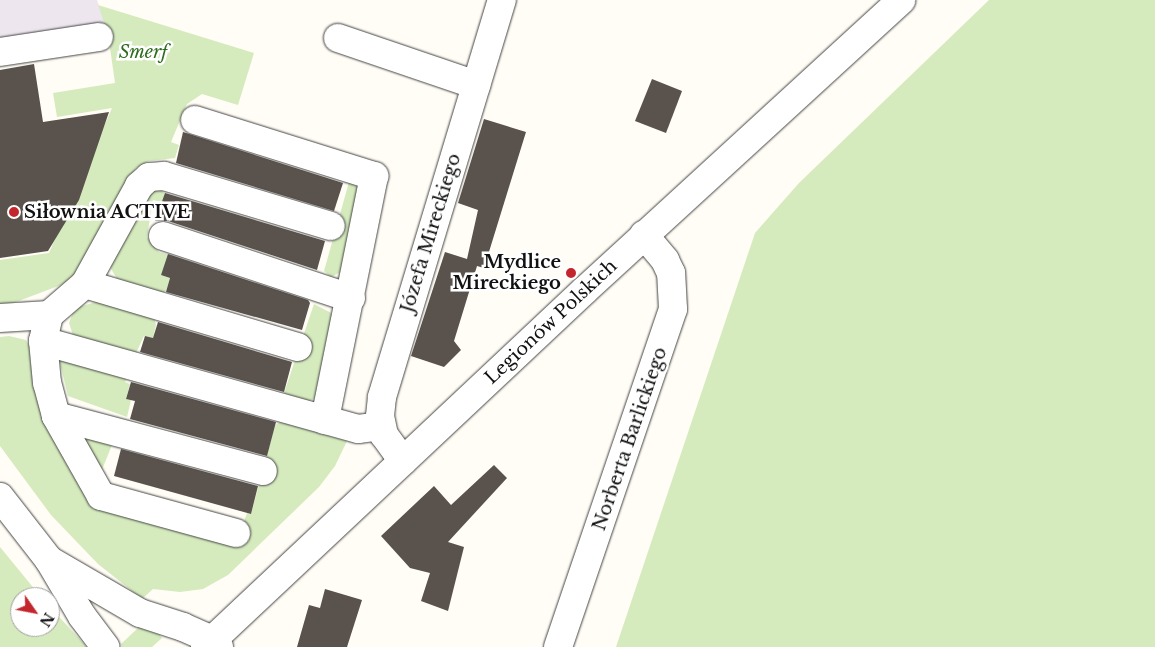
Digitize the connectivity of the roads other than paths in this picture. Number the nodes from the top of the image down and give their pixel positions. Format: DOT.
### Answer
graph roads {
  1 [pos="502,0"];
  2 [pos="901,0"];
  3 [pos="99,37"];
  4 [pos="338,38"];
  5 [pos="0,52"];
  6 [pos="476,85"];
  7 [pos="195,120"];
  8 [pos="331,226"];
  9 [pos="644,235"];
  10 [pos="163,236"];
  11 [pos="85,284"];
  12 [pos="351,298"];
  13 [pos="49,315"];
  14 [pos="0,318"];
  15 [pos="43,342"];
  16 [pos="298,347"];
  17 [pos="56,416"];
  18 [pos="325,420"];
  19 [pos="381,426"];
  20 [pos="403,461"];
  21 [pos="264,471"];
  22 [pos="0,498"];
  23 [pos="236,533"];
  24 [pos="49,560"];
  25 [pos="212,645"];
  26 [pos="105,647"];
  27 [pos="558,647"];
  1 -- 6 [label="street, Józefa Mireckiego"];
  2 -- 9 [label="street, Legionów Polskich"];
  3 -- 5 [label="street"];
  4 -- 6 [label="street"];
  6 -- 19 [label="street, Józefa Mireckiego"];
  7 -- 12 [label="street"];
  8 -- 11 [label="street"];
  9 -- 20 [label="street, Legionów Polskich"];
  9 -- 27 [label="street, Norberta Barlickiego"];
  10 -- 12 [label="street"];
  11 -- 13 [label="street"];
  11 -- 16 [label="street"];
  12 -- 18 [label="street"];
  13 -- 14 [label="street"];
  13 -- 15 [label="street"];
  15 -- 17 [label="street"];
  15 -- 18 [label="street"];
  17 -- 21 [label="street"];
  17 -- 23 [label="street"];
  18 -- 19 [label="street"];
  19 -- 20 [label="street, Józefa Mireckiego"];
  20 -- 25 [label="street, Legionów Polskich"];
  22 -- 24 [label="street"];
  24 -- 25 [label="street"];
  24 -- 26 [label="street"];
}
